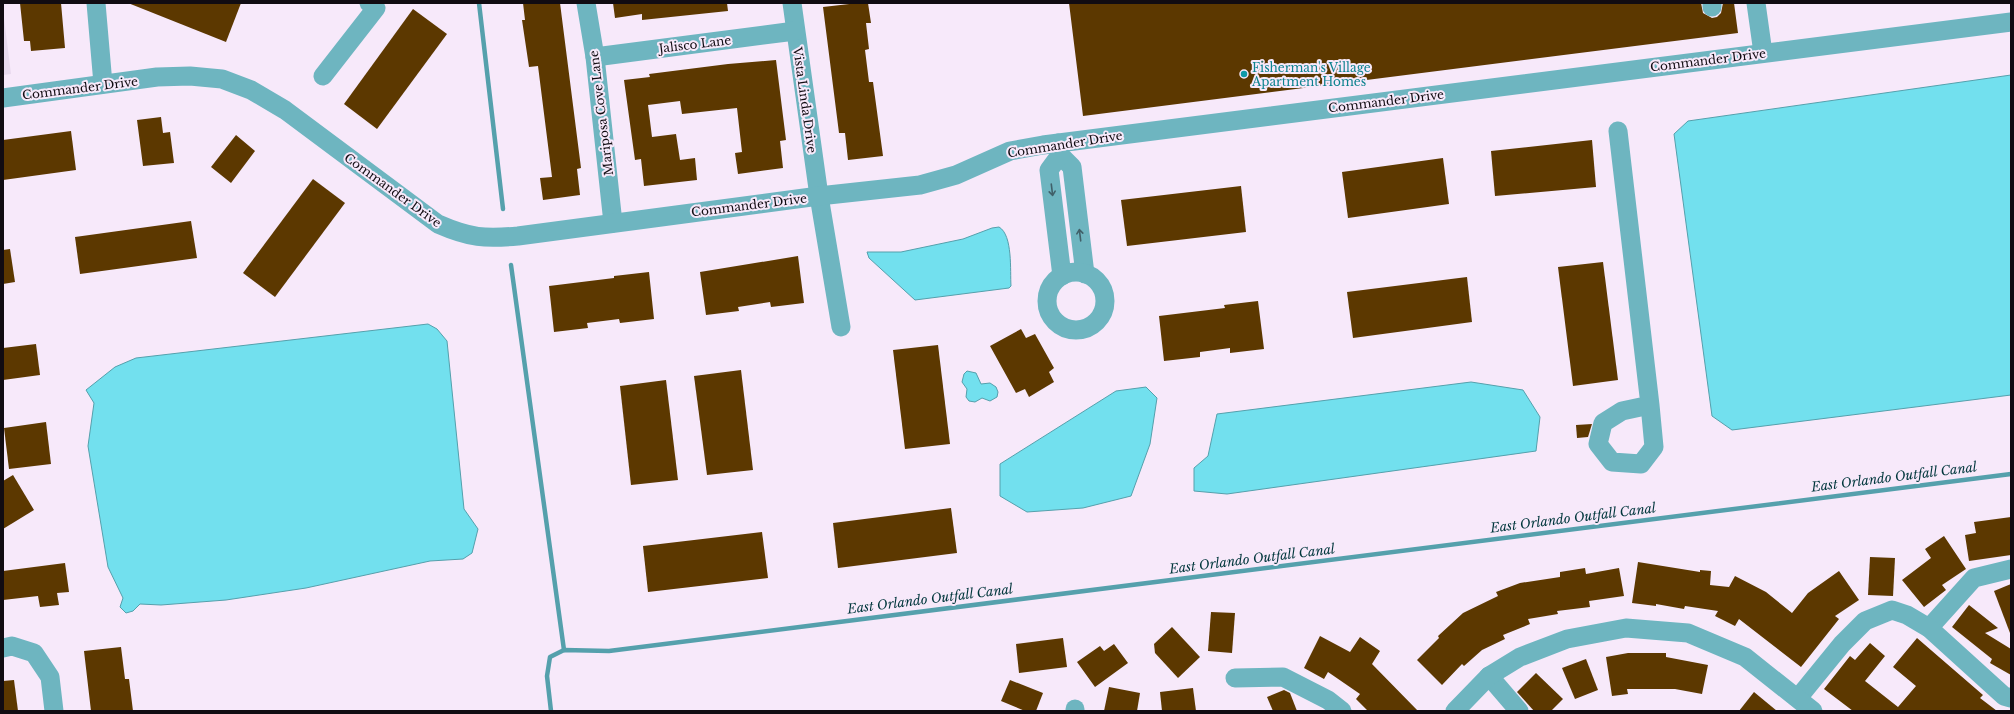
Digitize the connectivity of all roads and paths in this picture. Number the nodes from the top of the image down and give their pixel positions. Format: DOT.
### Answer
graph roads {
  1 [pos="96,3"];
  2 [pos="369,3"];
  3 [pos="586,3"];
  4 [pos="792,3"];
  5 [pos="1756,3"];
  6 [pos="2011,22"];
  7 [pos="795,31"];
  8 [pos="1763,53"];
  9 [pos="594,57"];
  10 [pos="323,76"];
  11 [pos="103,84"];
  12 [pos="3,98"];
  13 [pos="1618,131"];
  14 [pos="1059,149"];
  15 [pos="819,196"];
  16 [pos="613,223"];
  17 [pos="1085,274"];
  18 [pos="1062,276"];
  19 [pos="841,327"];
  20 [pos="1650,405"];
  21 [pos="2011,569"];
  22 [pos="1929,628"];
  23 [pos="8,647"];
  24 [pos="1489,676"];
  25 [pos="1235,678"];
  26 [pos="1798,698"];
  27 [pos="2011,698"];
  28 [pos="54,711"];
  29 [pos="1342,711"];
  30 [pos="1455,711"];
  31 [pos="1519,711"];
  32 [pos="1813,711"];
  1 -- 11 [label="street"];
  2 -- 10 [label="street"];
  3 -- 9 [label="street, Mariposa Cove Lane"];
  4 -- 7 [label="street, Vista Linda Drive"];
  5 -- 8 [label="street"];
  6 -- 8 [label="street, Commander Drive"];
  7 -- 9 [label="street, Jalisco Lane"];
  7 -- 15 [label="street, Vista Linda Drive"];
  8 -- 14 [label="street, Commander Drive"];
  9 -- 16 [label="street, Mariposa Cove Lane"];
  11 -- 12 [label="street, Commander Drive"];
  11 -- 16 [label="street, Commander Drive"];
  13 -- 20 [label="street"];
  14 -- 15 [label="street, Commander Drive"];
  17 -- 14 [label="street, one-way"];
  14 -- 18 [label="street, one-way"];
  15 -- 16 [label="street, Commander Drive"];
  15 -- 19 [label="street, Vista Linda Drive"];
  17 -- 18 [label="street"];
  17 -- 18 [label="street"];
  21 -- 22 [label="street"];
  22 -- 26 [label="street"];
  22 -- 27 [label="street"];
  23 -- 28 [label="street"];
  24 -- 26 [label="street"];
  24 -- 30 [label="street"];
  24 -- 31 [label="street"];
  25 -- 29 [label="street"];
  26 -- 32 [label="street"];
}
